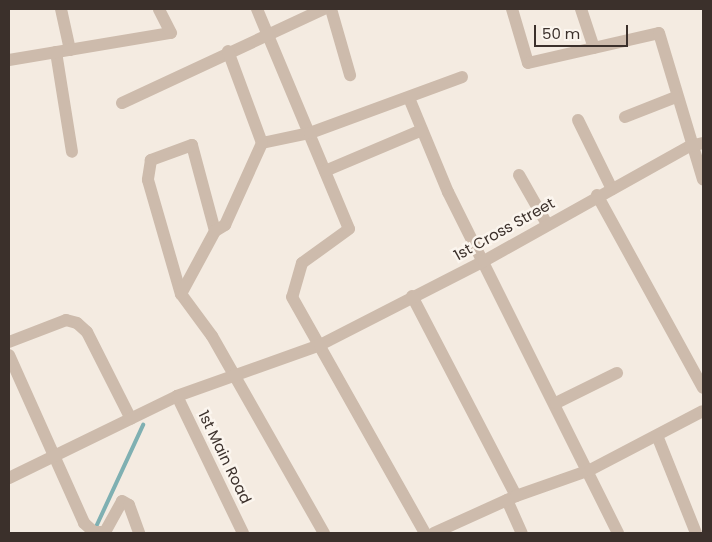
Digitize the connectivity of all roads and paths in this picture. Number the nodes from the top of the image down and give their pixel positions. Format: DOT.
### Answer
graph roads {
  1 [pos="61,9"];
  2 [pos="159,9"];
  3 [pos="257,9"];
  4 [pos="324,9"];
  5 [pos="331,9"];
  6 [pos="512,9"];
  7 [pos="580,9"];
  8 [pos="265,32"];
  9 [pos="594,48"];
  10 [pos="70,50"];
  11 [pos="228,51"];
  12 [pos="56,52"];
  13 [pos="9,60"];
  14 [pos="350,75"];
  15 [pos="462,77"];
  16 [pos="676,97"];
  17 [pos="409,98"];
  18 [pos="122,102"];
  19 [pos="625,117"];
  20 [pos="578,120"];
  21 [pos="422,130"];
  22 [pos="310,133"];
  23 [pos="262,143"];
  24 [pos="703,143"];
  25 [pos="690,146"];
  26 [pos="72,152"];
  27 [pos="325,171"];
  28 [pos="519,175"];
  29 [pos="703,180"];
  30 [pos="612,189"];
  31 [pos="597,195"];
  32 [pos="547,224"];
  33 [pos="215,231"];
  34 [pos="484,261"];
  35 [pos="181,294"];
  36 [pos="412,296"];
  37 [pos="9,342"];
  38 [pos="320,345"];
  39 [pos="9,355"];
  40 [pos="617,373"];
  41 [pos="234,374"];
  42 [pos="703,388"];
  43 [pos="177,396"];
  44 [pos="556,403"];
  45 [pos="703,411"];
  46 [pos="131,419"];
  47 [pos="658,438"];
  48 [pos="54,458"];
  49 [pos="590,470"];
  50 [pos="9,478"];
  51 [pos="512,498"];
  52 [pos="139,533"];
  53 [pos="243,533"];
  54 [pos="324,533"];
  55 [pos="424,533"];
  56 [pos="434,533"];
  57 [pos="522,533"];
  58 [pos="618,533"];
  59 [pos="696,533"];
  1 -- 10 [label="street"];
  2 -- 10 [label="street"];
  3 -- 8 [label="street"];
  4 -- 8 [label="street"];
  5 -- 14 [label="street"];
  6 -- 9 [label="street"];
  7 -- 9 [label="street"];
  8 -- 11 [label="street"];
  8 -- 22 [label="street"];
  9 -- 16 [label="street"];
  10 -- 12 [label="street"];
  11 -- 18 [label="street"];
  11 -- 23 [label="street"];
  12 -- 13 [label="street"];
  12 -- 26 [label="street"];
  15 -- 17 [label="street"];
  16 -- 19 [label="street"];
  16 -- 25 [label="street"];
  17 -- 21 [label="street"];
  17 -- 22 [label="street"];
  20 -- 30 [label="street"];
  21 -- 27 [label="street"];
  21 -- 34 [label="street"];
  22 -- 23 [label="street"];
  22 -- 27 [label="street"];
  23 -- 33 [label="street"];
  24 -- 25 [label="street, 1st Cross Street"];
  25 -- 29 [label="street"];
  25 -- 30 [label="street, 1st Cross Street"];
  27 -- 38 [label="street"];
  28 -- 32 [label="street"];
  30 -- 31 [label="street, 1st Cross Street"];
  31 -- 32 [label="street, 1st Cross Street"];
  31 -- 42 [label="street"];
  32 -- 34 [label="street, 1st Cross Street"];
  33 -- 35 [label="street"];
  33 -- 35 [label="street"];
  34 -- 36 [label="street, 1st Cross Street"];
  34 -- 44 [label="street"];
  35 -- 41 [label="street"];
  36 -- 38 [label="street, 1st Cross Street"];
  36 -- 51 [label="street"];
  37 -- 46 [label="street"];
  38 -- 41 [label="street, 1st Cross Street"];
  38 -- 55 [label="street"];
  39 -- 48 [label="street"];
  40 -- 44 [label="street"];
  41 -- 43 [label="street, 1st Cross Street"];
  41 -- 54 [label="street"];
  43 -- 46 [label="street, 1st Cross Street"];
  43 -- 53 [label="street, 1st Main Road"];
  44 -- 49 [label="street"];
  45 -- 47 [label="street"];
  46 -- 48 [label="street, 1st Cross Street"];
  47 -- 49 [label="street"];
  47 -- 59 [label="street"];
  48 -- 50 [label="street, 1st Cross Street"];
  48 -- 52 [label="street"];
  49 -- 51 [label="street"];
  49 -- 58 [label="street"];
  51 -- 56 [label="street"];
  51 -- 57 [label="street"];
}
